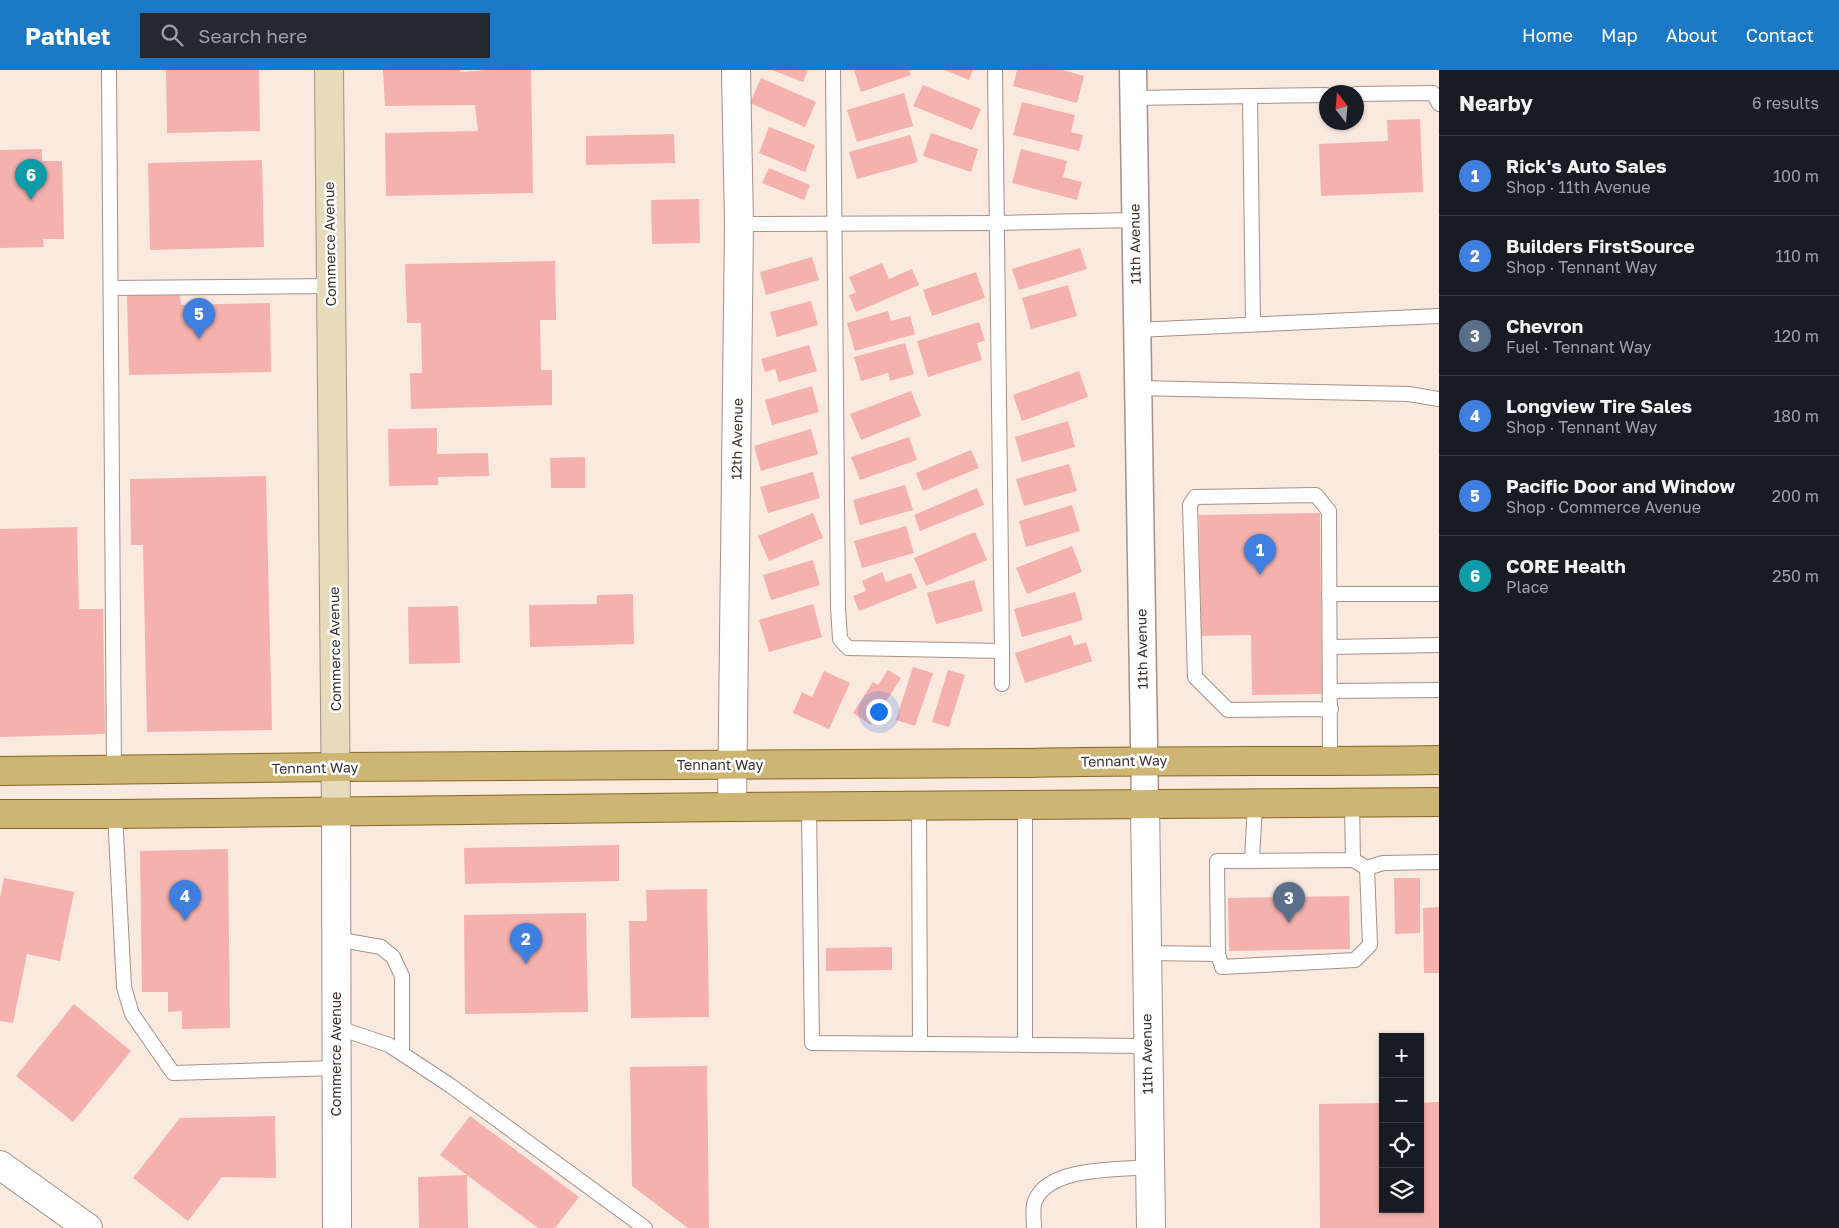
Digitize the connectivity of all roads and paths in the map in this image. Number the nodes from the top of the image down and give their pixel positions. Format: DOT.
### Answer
graph roads {
  1 [pos="109,70"];
  2 [pos="329,70"];
  3 [pos="736,70"];
  4 [pos="833,70"];
  5 [pos="995,70"];
  6 [pos="1133,70"];
  7 [pos="1364,94"];
  8 [pos="1319,95"];
  9 [pos="1250,96"];
  10 [pos="1133,98"];
  11 [pos="1439,104"];
  12 [pos="1135,220"];
  13 [pos="997,223"];
  14 [pos="739,224"];
  15 [pos="834,224"];
  16 [pos="331,286"];
  17 [pos="111,288"];
  18 [pos="1439,316"];
  19 [pos="1253,324"];
  20 [pos="1136,330"];
  21 [pos="1137,388"];
  22 [pos="1439,399"];
  23 [pos="1329,594"];
  24 [pos="1439,594"];
  25 [pos="1439,645"];
  26 [pos="1330,647"];
  27 [pos="1002,651"];
  28 [pos="1002,684"];
  29 [pos="1439,690"];
  30 [pos="1330,691"];
  31 [pos="1331,708"];
  32 [pos="1143,760"];
  33 [pos="1439,760"];
  34 [pos="1330,762"];
  35 [pos="733,765"];
  36 [pos="336,767"];
  37 [pos="114,771"];
  38 [pos="0,772"];
  39 [pos="1352,802"];
  40 [pos="1439,802"];
  41 [pos="1255,803"];
  42 [pos="1145,804"];
  43 [pos="919,806"];
  44 [pos="1025,806"];
  45 [pos="732,807"];
  46 [pos="809,807"];
  47 [pos="336,811"];
  48 [pos="0,814"];
  49 [pos="116,814"];
  50 [pos="1353,860"];
  51 [pos="1252,861"];
  52 [pos="1439,862"];
  53 [pos="1367,868"];
  54 [pos="336,939"];
  55 [pos="1146,954"];
  56 [pos="1218,954"];
  57 [pos="336,1027"];
  58 [pos="920,1044"];
  59 [pos="1025,1045"];
  60 [pos="1147,1046"];
  61 [pos="402,1053"];
  62 [pos="337,1068"];
  63 [pos="0,1165"];
  64 [pos="1150,1167"];
  65 [pos="88,1228"];
  66 [pos="337,1228"];
  67 [pos="645,1228"];
  68 [pos="1034,1228"];
  69 [pos="1151,1228"];
  1 -- 17 [label="lane"];
  2 -- 16 [label="main road, Commerce Avenue"];
  3 -- 14 [label="street, 12th Avenue"];
  4 -- 15 [label="lane"];
  5 -- 13 [label="lane"];
  6 -- 10 [label="street, 11th Avenue"];
  7 -- 11 [label="lane"];
  8 -- 9 [label="lane"];
  9 -- 10 [label="lane"];
  9 -- 19 [label="lane"];
  10 -- 12 [label="street, 11th Avenue"];
  12 -- 13 [label="lane"];
  12 -- 20 [label="street, 11th Avenue"];
  13 -- 15 [label="lane"];
  13 -- 27 [label="lane"];
  14 -- 15 [label="lane"];
  14 -- 35 [label="street, 12th Avenue"];
  15 -- 27 [label="lane"];
  16 -- 17 [label="lane"];
  16 -- 36 [label="main road, Commerce Avenue"];
  17 -- 37 [label="lane"];
  18 -- 19 [label="lane"];
  19 -- 20 [label="lane"];
  20 -- 21 [label="street, 11th Avenue"];
  21 -- 22 [label="lane"];
  21 -- 32 [label="street, 11th Avenue"];
  23 -- 24 [label="lane"];
  23 -- 26 [label="lane"];
  23 -- 31 [label="lane"];
  25 -- 26 [label="lane"];
  26 -- 30 [label="lane"];
  27 -- 28 [label="lane"];
  29 -- 30 [label="lane"];
  30 -- 31 [label="lane"];
  31 -- 34 [label="lane"];
  32 -- 34 [label="main road, Tennant Way"];
  32 -- 35 [label="main road, Tennant Way"];
  32 -- 42 [label="street, 11th Avenue"];
  33 -- 34 [label="main road, Tennant Way"];
  35 -- 36 [label="main road, Tennant Way"];
  35 -- 45 [label="street, 12th Avenue"];
  36 -- 37 [label="main road, Tennant Way"];
  36 -- 47 [label="main road, Commerce Avenue"];
  37 -- 38 [label="main road, Tennant Way"];
  39 -- 40 [label="main road"];
  39 -- 41 [label="main road"];
  39 -- 50 [label="lane"];
  41 -- 42 [label="main road"];
  41 -- 51 [label="lane"];
  42 -- 44 [label="main road"];
  42 -- 55 [label="street, 11th Avenue"];
  43 -- 44 [label="main road"];
  43 -- 46 [label="main road"];
  43 -- 58 [label="lane"];
  44 -- 59 [label="lane"];
  45 -- 46 [label="main road"];
  45 -- 47 [label="main road"];
  46 -- 58 [label="lane"];
  47 -- 49 [label="main road"];
  47 -- 54 [label="street, Commerce Avenue"];
  48 -- 49 [label="main road"];
  49 -- 62 [label="lane"];
  50 -- 51 [label="lane"];
  50 -- 53 [label="lane"];
  51 -- 56 [label="lane"];
  52 -- 53 [label="lane"];
  53 -- 56 [label="lane"];
  54 -- 57 [label="street, Commerce Avenue"];
  54 -- 61 [label="lane"];
  55 -- 56 [label="lane"];
  55 -- 60 [label="street, 11th Avenue"];
  57 -- 61 [label="lane"];
  57 -- 62 [label="street, Commerce Avenue"];
  58 -- 59 [label="lane"];
  59 -- 60 [label="lane"];
  60 -- 64 [label="street, 11th Avenue"];
  61 -- 67 [label="lane"];
  62 -- 66 [label="street, Commerce Avenue"];
  63 -- 65 [label="street"];
  64 -- 68 [label="lane"];
  64 -- 69 [label="street, 11th Avenue"];
}
